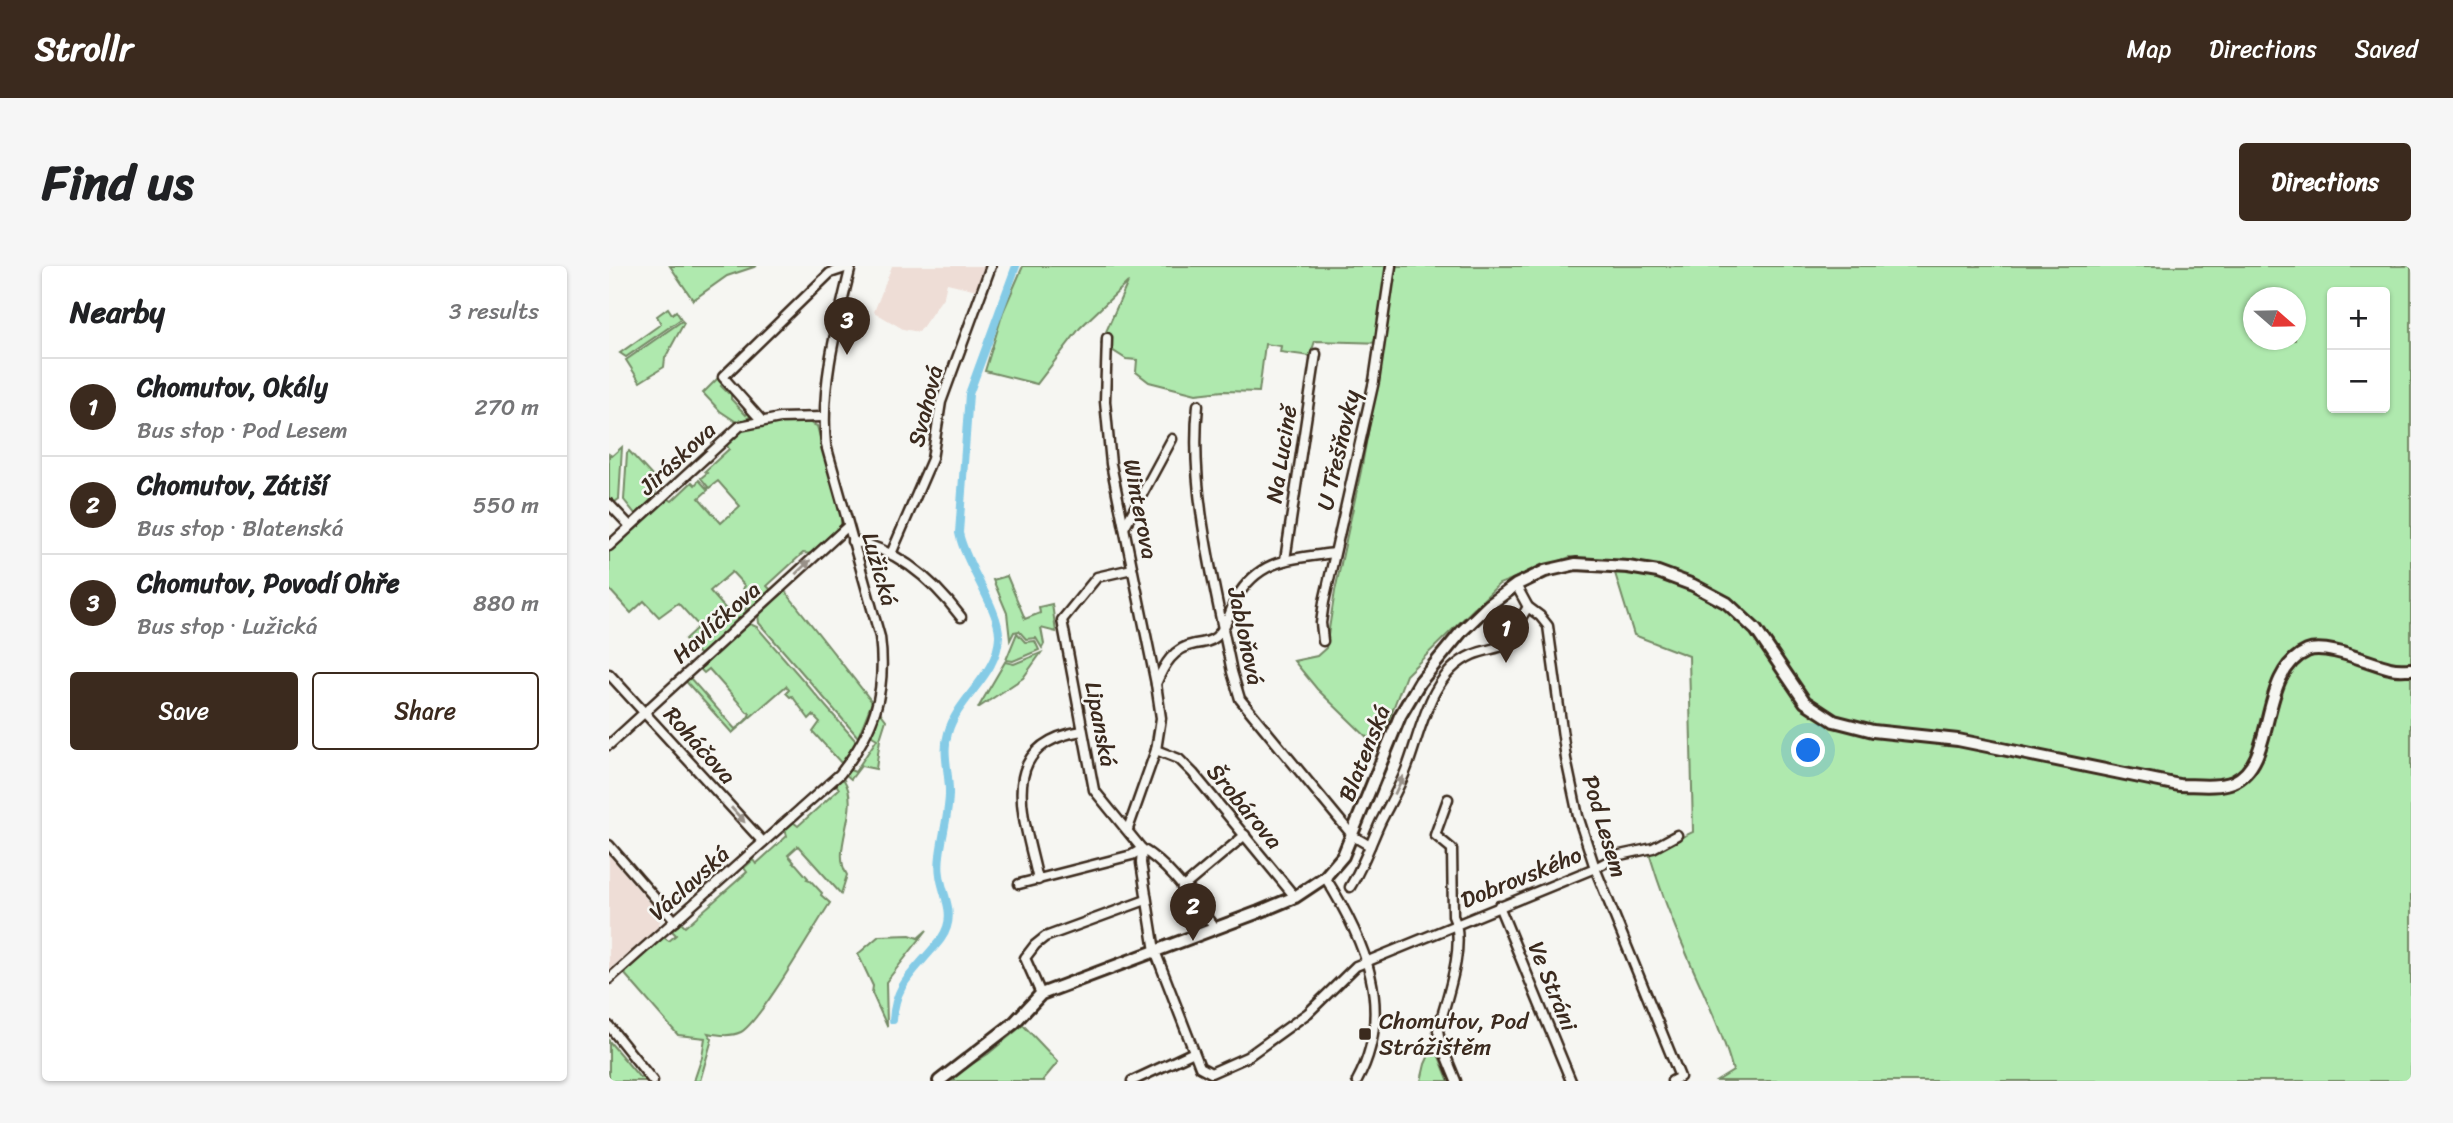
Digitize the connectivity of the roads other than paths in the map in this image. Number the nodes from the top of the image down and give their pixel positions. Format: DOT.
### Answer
graph roads {
  1 [pos="851,266"];
  2 [pos="991,266"];
  3 [pos="1391,266"];
  4 [pos="1107,338"];
  5 [pos="1316,354"];
  6 [pos="1198,405"];
  7 [pos="823,417"];
  8 [pos="762,421"];
  9 [pos="1172,439"];
  10 [pos="609,504"];
  11 [pos="630,526"];
  12 [pos="848,526"];
  13 [pos="1125,526"];
  14 [pos="852,541"];
  15 [pos="609,546"];
  16 [pos="1334,552"];
  17 [pos="891,554"];
  18 [pos="1285,560"];
  19 [pos="1132,569"];
  20 [pos="1516,585"];
  21 [pos="1528,607"];
  22 [pos="961,617"];
  23 [pos="1224,629"];
  24 [pos="1323,641"];
  25 [pos="2411,669"];
  26 [pos="609,674"];
  27 [pos="1156,684"];
  28 [pos="645,712"];
  29 [pos="1082,731"];
  30 [pos="609,745"];
  31 [pos="1156,750"];
  32 [pos="1448,799"];
  33 [pos="1128,829"];
  34 [pos="1245,835"];
  35 [pos="1677,835"];
  36 [pos="1353,836"];
  37 [pos="762,842"];
  38 [pos="609,845"];
  39 [pos="1370,846"];
  40 [pos="1142,849"];
  41 [pos="1595,868"];
  42 [pos="1325,877"];
  43 [pos="1038,880"];
  44 [pos="1019,884"];
  45 [pos="1350,887"];
  46 [pos="1182,888"];
  47 [pos="1295,897"];
  48 [pos="1146,900"];
  49 [pos="1499,906"];
  50 [pos="675,921"];
  51 [pos="1456,923"];
  52 [pos="1215,928"];
  53 [pos="1155,951"];
  54 [pos="1368,962"];
  55 [pos="609,979"];
  56 [pos="1041,994"];
  57 [pos="609,1026"];
  58 [pos="1194,1052"];
  59 [pos="1676,1079"];
  60 [pos="653,1081"];
  61 [pos="939,1081"];
  62 [pos="1132,1081"];
  63 [pos="1357,1081"];
  64 [pos="1456,1081"];
  65 [pos="1571,1081"];
  1 -- 7 [label="street, Lužická"];
  1 -- 8 [label="street"];
  2 -- 17 [label="street, Svahová"];
  3 -- 16 [label="street, U Třešňovky"];
  4 -- 13 [label="street, Winterova"];
  5 -- 18 [label="street, Na Lucině"];
  6 -- 23 [label="street, Jabloňová"];
  7 -- 8 [label="street, Jiráskova"];
  7 -- 12 [label="street, Lužická"];
  8 -- 11 [label="street, Jiráskova"];
  9 -- 13 [label="street"];
  10 -- 11 [label="street"];
  11 -- 15 [label="street, Jiráskova"];
  12 -- 14 [label="street, Lužická"];
  28 -- 12 [label="street, Havlíčkova, one-way"];
  13 -- 19 [label="street, Winterova"];
  14 -- 17 [label="street"];
  14 -- 37 [label="street, Lužická"];
  16 -- 18 [label="street"];
  16 -- 24 [label="street, U Třešňovky"];
  17 -- 22 [label="street"];
  18 -- 23 [label="street"];
  19 -- 27 [label="street, Winterova"];
  19 -- 29 [label="street, Lipanská"];
  20 -- 21 [label="street, Pod Lesem"];
  20 -- 25 [label="street, Blatenská"];
  20 -- 36 [label="street, Blatenská"];
  39 -- 21 [label="street, one-way"];
  21 -- 41 [label="street, Pod Lesem"];
  23 -- 27 [label="street"];
  23 -- 36 [label="street, Jabloňová"];
  26 -- 28 [label="street, Roháčova"];
  27 -- 31 [label="street, Winterova"];
  28 -- 30 [label="street, Havlíčkova"];
  28 -- 37 [label="street, Roháčova, one-way"];
  29 -- 33 [label="street, Lipanská"];
  29 -- 43 [label="street"];
  31 -- 33 [label="street, Winterova"];
  31 -- 34 [label="street, Šrobárova"];
  32 -- 51 [label="street, Dobrovského"];
  33 -- 40 [label="street, Lipanská"];
  34 -- 46 [label="street"];
  34 -- 47 [label="street, Šrobárova"];
  35 -- 41 [label="street, Dobrovského"];
  36 -- 39 [label="street"];
  36 -- 42 [label="street, Blatenská"];
  37 -- 50 [label="street, Václavská"];
  38 -- 50 [label="street"];
  39 -- 45 [label="street"];
  40 -- 43 [label="street"];
  40 -- 46 [label="street, Lipanská"];
  40 -- 48 [label="street"];
  41 -- 49 [label="street, Dobrovského"];
  41 -- 59 [label="street, Pod Lesem"];
  42 -- 47 [label="street, Blatenská"];
  42 -- 54 [label="street"];
  43 -- 44 [label="street"];
  46 -- 52 [label="street, Lipanská"];
  47 -- 52 [label="street, Blatenská"];
  48 -- 53 [label="street"];
  48 -- 56 [label="street"];
  49 -- 51 [label="street, Dobrovského"];
  49 -- 65 [label="street, Ve Stráni"];
  50 -- 55 [label="street, Václavská"];
  51 -- 54 [label="street, Dobrovského"];
  51 -- 64 [label="street"];
  52 -- 53 [label="street, Blatenská"];
  53 -- 56 [label="street, Blatenská"];
  53 -- 58 [label="street, Dobrovského"];
  54 -- 58 [label="street, Dobrovského"];
  54 -- 63 [label="street"];
  56 -- 61 [label="street, Blatenská"];
  57 -- 60 [label="street"];
  58 -- 62 [label="street"];
}
